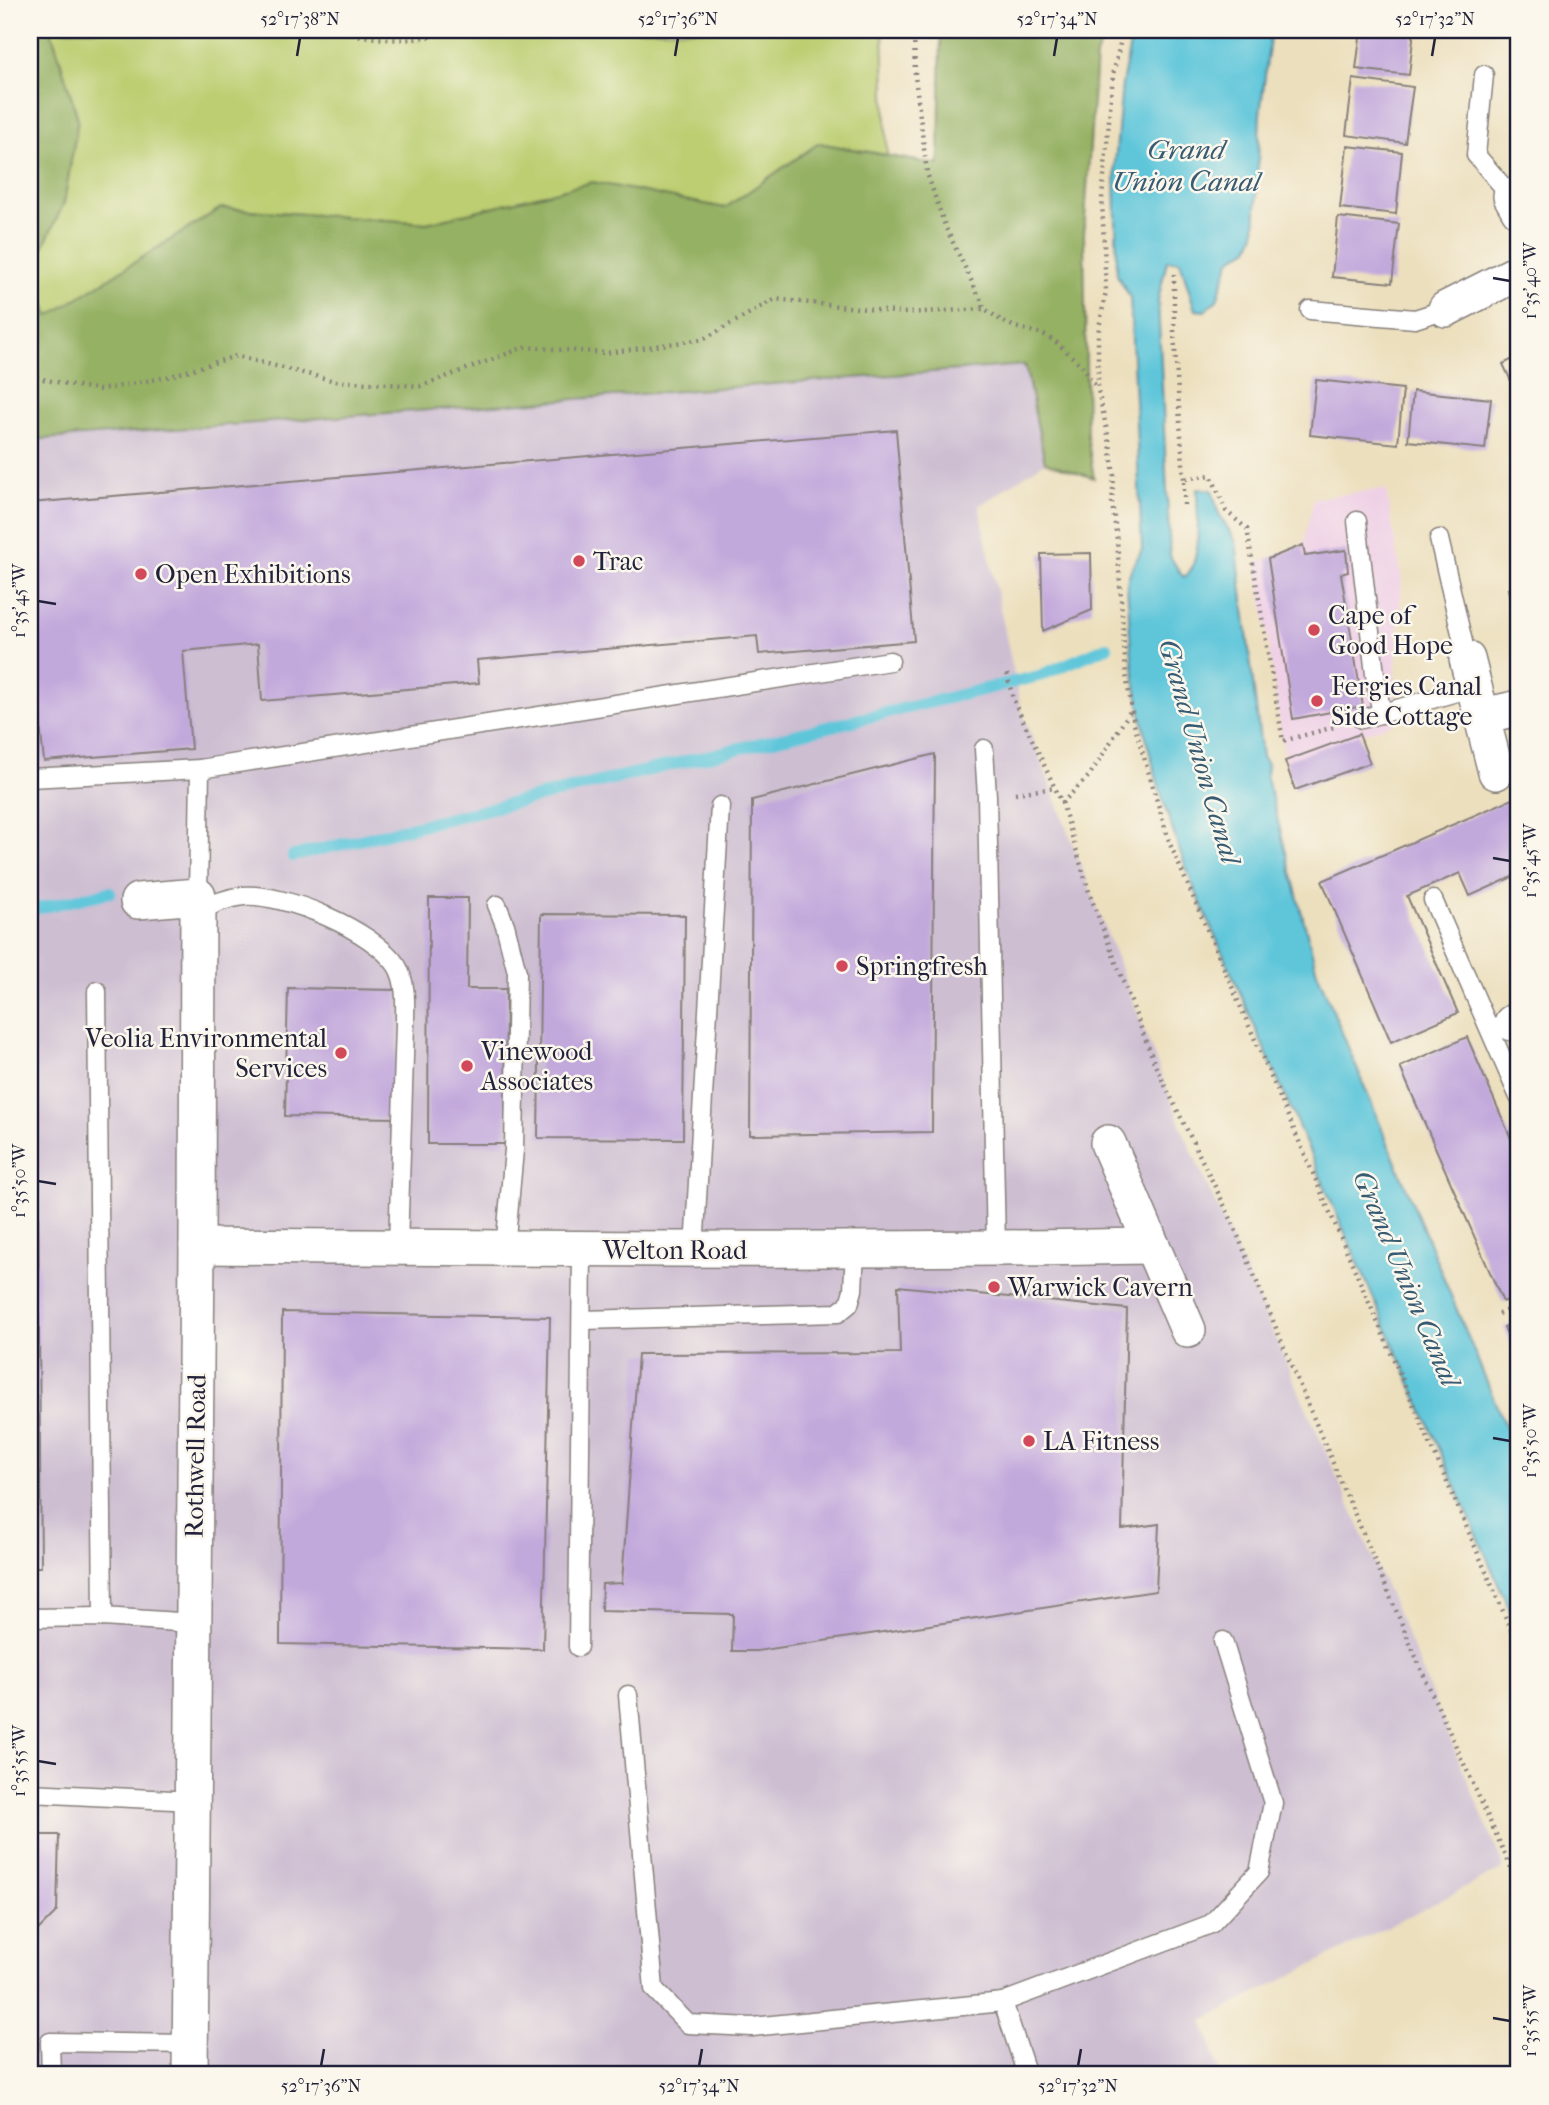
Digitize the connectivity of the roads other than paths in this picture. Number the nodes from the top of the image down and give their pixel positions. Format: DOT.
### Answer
graph roads {
  1 [pos="1484,75"];
  2 [pos="1515,203"];
  3 [pos="1519,271"];
  4 [pos="1446,309"];
  5 [pos="1311,310"];
  6 [pos="1357,521"];
  7 [pos="1439,539"];
  8 [pos="890,661"];
  9 [pos="1474,688"];
  10 [pos="1519,708"];
  11 [pos="1382,714"];
  12 [pos="1362,719"];
  13 [pos="984,749"];
  14 [pos="200,769"];
  15 [pos="1496,772"];
  16 [pos="30,778"];
  17 [pos="720,806"];
  18 [pos="1433,900"];
  19 [pos="138,901"];
  20 [pos="198,904"];
  21 [pos="497,905"];
  22 [pos="96,991"];
  23 [pos="1508,1025"];
  24 [pos="1519,1097"];
  25 [pos="1108,1143"];
  26 [pos="197,1246"];
  27 [pos="1152,1246"];
  28 [pos="398,1247"];
  29 [pos="505,1249"];
  30 [pos="996,1249"];
  31 [pos="582,1250"];
  32 [pos="694,1250"];
  33 [pos="855,1250"];
  34 [pos="583,1320"];
  35 [pos="1188,1329"];
  36 [pos="103,1617"];
  37 [pos="30,1618"];
  38 [pos="193,1623"];
  39 [pos="1223,1641"];
  40 [pos="578,1647"];
  41 [pos="628,1695"];
  42 [pos="30,1793"];
  43 [pos="193,1801"];
  44 [pos="1003,2001"];
  45 [pos="190,2060"];
  46 [pos="51,2075"];
  47 [pos="1027,2075"];
  1 -- 2 [label="lane"];
  3 -- 4 [label="street"];
  4 -- 5 [label="lane"];
  6 -- 11 [label="lane"];
  7 -- 9 [label="lane"];
  8 -- 14 [label="lane"];
  9 -- 10 [label="street"];
  9 -- 11 [label="lane"];
  9 -- 15 [label="street"];
  11 -- 12 [label="lane"];
  13 -- 30 [label="lane"];
  14 -- 16 [label="lane"];
  14 -- 20 [label="lane"];
  17 -- 32 [label="lane"];
  18 -- 23 [label="lane"];
  19 -- 20 [label="street"];
  20 -- 26 [label="street, Rothwell Road"];
  20 -- 28 [label="lane"];
  21 -- 29 [label="lane"];
  22 -- 36 [label="lane"];
  23 -- 24 [label="lane"];
  25 -- 27 [label="street"];
  26 -- 28 [label="street, Welton Road"];
  26 -- 38 [label="street, Rothwell Road"];
  27 -- 30 [label="street, Welton Road"];
  27 -- 35 [label="street"];
  28 -- 29 [label="street, Welton Road"];
  29 -- 31 [label="street, Welton Road"];
  30 -- 33 [label="street, Welton Road"];
  31 -- 32 [label="street, Welton Road"];
  31 -- 34 [label="lane"];
  32 -- 33 [label="street, Welton Road"];
  33 -- 34 [label="lane"];
  34 -- 40 [label="lane"];
  36 -- 37 [label="lane"];
  36 -- 38 [label="lane"];
  38 -- 43 [label="street, Rothwell Road"];
  39 -- 44 [label="lane"];
  41 -- 44 [label="lane"];
  42 -- 43 [label="lane"];
  43 -- 45 [label="street, Rothwell Road"];
  44 -- 47 [label="lane"];
  45 -- 46 [label="lane"];
}
